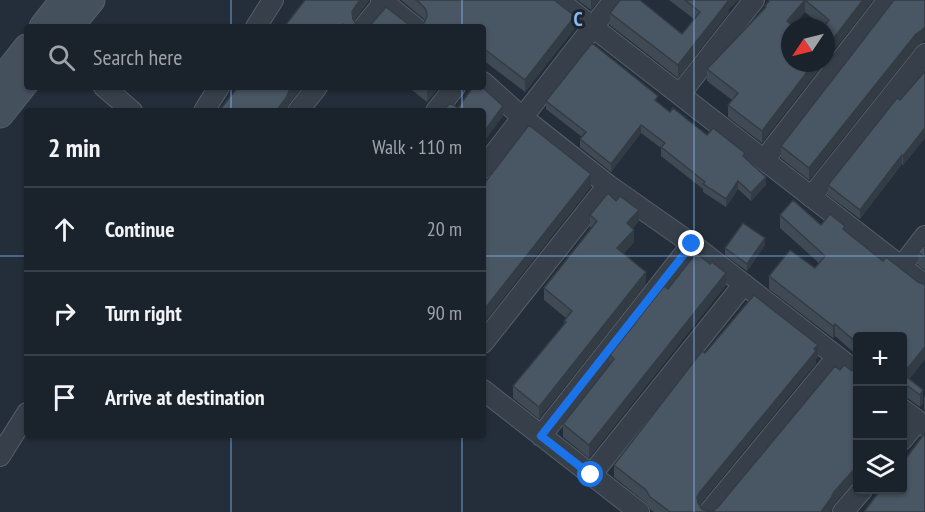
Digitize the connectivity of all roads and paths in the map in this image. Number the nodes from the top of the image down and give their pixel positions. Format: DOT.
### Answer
graph roads {
  1 [pos="64,0"];
  2 [pos="91,0"];
  3 [pos="273,0"];
  4 [pos="558,0"];
  5 [pos="614,0"];
  6 [pos="754,0"];
  7 [pos="888,0"];
  8 [pos="382,1"];
  9 [pos="45,24"];
  10 [pos="71,24"];
  11 [pos="258,24"];
  12 [pos="366,24"];
  13 [pos="412,24"];
  14 [pos="593,27"];
  15 [pos="24,52"];
  16 [pos="925,54"];
  17 [pos="0,82"];
  18 [pos="24,84"];
  19 [pos="486,85"];
  20 [pos="108,90"];
  21 [pos="217,90"];
  22 [pos="315,90"];
  23 [pos="453,90"];
  24 [pos="680,94"];
  25 [pos="128,108"];
  26 [pos="206,108"];
  27 [pos="300,108"];
  28 [pos="438,108"];
  29 [pos="0,114"];
  30 [pos="522,117"];
  31 [pos="764,160"];
  32 [pos="486,164"];
  33 [pos="608,185"];
  34 [pos="811,197"];
  35 [pos="925,236"];
  36 [pos="692,244"];
  37 [pos="901,267"];
  38 [pos="744,284"];
  39 [pos="925,285"];
  40 [pos="486,339"];
  41 [pos="837,357"];
  42 [pos="853,369"];
  43 [pos="486,392"];
  44 [pos="907,412"];
  45 [pos="24,418"];
  46 [pos="922,424"];
  47 [pos="541,436"];
  48 [pos="907,437"];
  49 [pos="0,456"];
  50 [pos="591,475"];
  51 [pos="858,494"];
  52 [pos="639,512"];
  53 [pos="710,512"];
  54 [pos="843,512"];
  1 -- 9 [label="main road"];
  2 -- 10 [label="main road"];
  3 -- 11 [label="street"];
  4 -- 14 [label="street"];
  5 -- 14 [label="street"];
  6 -- 24 [label="street"];
  7 -- 31 [label="street"];
  8 -- 12 [label="street"];
  8 -- 13 [label="street"];
  14 -- 24 [label="street"];
  14 -- 30 [label="street"];
  15 -- 17 [label="main road"];
  16 -- 34 [label="street"];
  18 -- 29 [label="main road"];
  19 -- 30 [label="street"];
  20 -- 25 [label="street"];
  21 -- 26 [label="street"];
  22 -- 27 [label="street"];
  23 -- 28 [label="street"];
  24 -- 31 [label="street"];
  30 -- 32 [label="street"];
  30 -- 33 [label="street"];
  31 -- 34 [label="street"];
  33 -- 36 [label="street"];
  33 -- 40 [label="street"];
  34 -- 37 [label="street"];
  35 -- 37 [label="street"];
  36 -- 38 [label="street"];
  36 -- 47 [label="street"];
  37 -- 39 [label="street"];
  38 -- 41 [label="street"];
  38 -- 50 [label="street"];
  41 -- 42 [label="street"];
  41 -- 53 [label="street"];
  43 -- 47 [label="street"];
  44 -- 46 [label="street"];
  45 -- 49 [label="street"];
  46 -- 48 [label="street"];
  47 -- 50 [label="street"];
  50 -- 52 [label="street"];
  51 -- 54 [label="street"];
}
